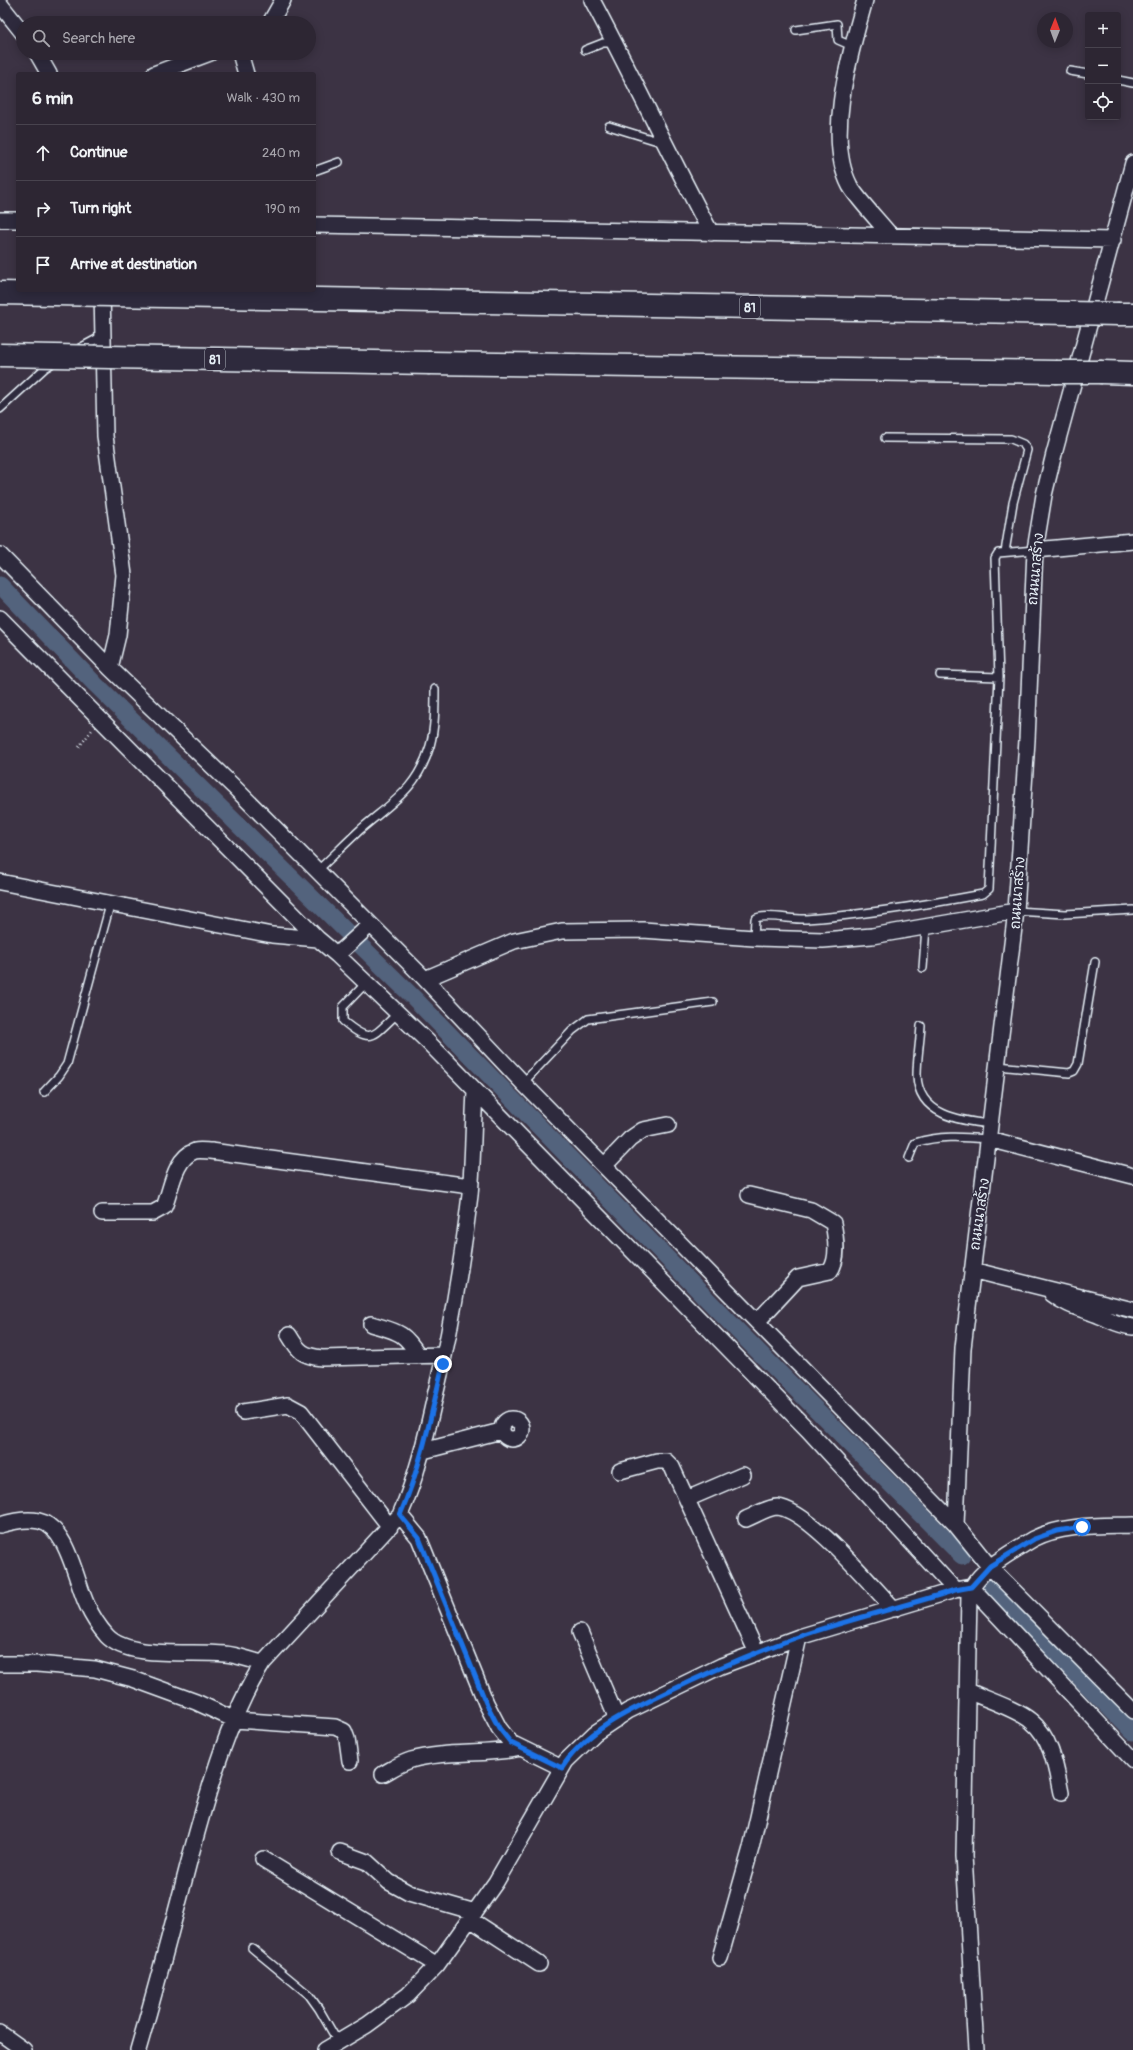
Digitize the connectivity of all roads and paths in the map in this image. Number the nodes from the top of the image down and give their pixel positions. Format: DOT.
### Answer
graph roads {
  1 [pos="282,0"];
  2 [pos="592,0"];
  3 [pos="865,0"];
  4 [pos="0,4"];
  5 [pos="274,16"];
  6 [pos="16,25"];
  7 [pos="796,30"];
  8 [pos="615,43"];
  9 [pos="852,46"];
  10 [pos="585,50"];
  11 [pos="41,60"];
  12 [pos="191,60"];
  13 [pos="242,60"];
  14 [pos="1070,71"];
  15 [pos="48,72"];
  16 [pos="159,72"];
  17 [pos="245,72"];
  18 [pos="1085,74"];
  19 [pos="1121,81"];
  20 [pos="1133,83"];
  21 [pos="609,126"];
  22 [pos="667,144"];
  23 [pos="339,162"];
  24 [pos="1133,163"];
  25 [pos="316,170"];
  26 [pos="1130,188"];
  27 [pos="0,220"];
  28 [pos="16,220"];
  29 [pos="316,225"];
  30 [pos="711,233"];
  31 [pos="891,236"];
  32 [pos="1113,240"];
  33 [pos="102,292"];
  34 [pos="0,293"];
  35 [pos="1126,314"];
  36 [pos="104,335"];
  37 [pos="0,355"];
  38 [pos="1133,373"];
  39 [pos="0,409"];
  40 [pos="885,438"];
  41 [pos="1133,541"];
  42 [pos="1035,550"];
  43 [pos="1005,552"];
  44 [pos="0,554"];
  45 [pos="0,618"];
  46 [pos="110,668"];
  47 [pos="940,675"];
  48 [pos="1000,677"];
  49 [pos="435,689"];
  50 [pos="317,872"];
  51 [pos="0,882"];
  52 [pos="110,905"];
  53 [pos="1133,910"];
  54 [pos="1016,911"];
  55 [pos="926,927"];
  56 [pos="366,929"];
  57 [pos="754,938"];
  58 [pos="318,939"];
  59 [pos="341,952"];
  60 [pos="1095,962"];
  61 [pos="923,968"];
  62 [pos="425,979"];
  63 [pos="366,983"];
  64 [pos="713,1002"];
  65 [pos="397,1014"];
  66 [pos="921,1026"];
  67 [pos="998,1066"];
  68 [pos="523,1083"];
  69 [pos="44,1092"];
  70 [pos="475,1092"];
  71 [pos="991,1124"];
  72 [pos="668,1125"];
  73 [pos="989,1140"];
  74 [pos="909,1158"];
  75 [pos="605,1166"];
  76 [pos="1133,1176"];
  77 [pos="470,1186"];
  78 [pos="749,1195"];
  79 [pos="102,1213"];
  80 [pos="972,1270"];
  81 [pos="1047,1289"];
  82 [pos="1133,1310"];
  83 [pos="757,1322"];
  84 [pos="371,1324"];
  85 [pos="1133,1327"];
  86 [pos="289,1335"];
  87 [pos="444,1355"];
  88 [pos="419,1356"];
  89 [pos="243,1412"];
  90 [pos="501,1431"];
  91 [pos="423,1452"];
  92 [pos="620,1471"];
  93 [pos="743,1475"];
  94 [pos="687,1499"];
  95 [pos="400,1515"];
  96 [pos="746,1519"];
  97 [pos="0,1525"];
  98 [pos="956,1525"];
  99 [pos="1133,1525"];
  100 [pos="390,1527"];
  101 [pos="990,1566"];
  102 [pos="971,1587"];
  103 [pos="955,1590"];
  104 [pos="894,1609"];
  105 [pos="580,1632"];
  106 [pos="799,1637"];
  107 [pos="757,1653"];
  108 [pos="263,1662"];
  109 [pos="1,1663"];
  110 [pos="968,1691"];
  111 [pos="1133,1711"];
  112 [pos="617,1719"];
  113 [pos="235,1720"];
  114 [pos="521,1748"];
  115 [pos="350,1760"];
  116 [pos="1133,1760"];
  117 [pos="562,1768"];
  118 [pos="383,1774"];
  119 [pos="1060,1794"];
  120 [pos="340,1852"];
  121 [pos="263,1859"];
  122 [pos="472,1916"];
  123 [pos="252,1948"];
  124 [pos="720,1958"];
  125 [pos="539,1964"];
  126 [pos="437,1965"];
  127 [pos="0,2032"];
  128 [pos="331,2046"];
  129 [pos="24,2050"];
  130 [pos="138,2050"];
  131 [pos="976,2050"];
  1 -- 5 [label="street"];
  2 -- 8 [label="street"];
  3 -- 9 [label="street"];
  4 -- 6 [label="street"];
  7 -- 9 [label="lane"];
  8 -- 10 [label="lane"];
  8 -- 22 [label="street"];
  9 -- 31 [label="street"];
  11 -- 15 [label="street"];
  12 -- 16 [label="street"];
  13 -- 17 [label="street"];
  14 -- 18 [label="lane"];
  19 -- 20 [label="lane"];
  21 -- 22 [label="lane"];
  22 -- 30 [label="street"];
  23 -- 25 [label="lane"];
  24 -- 26 [label="street, ถนนนาสร้าง"];
  26 -- 32 [label="street, ถนนนาสร้าง"];
  27 -- 28 [label="street"];
  29 -- 30 [label="street"];
  30 -- 31 [label="street"];
  31 -- 32 [label="street"];
  32 -- 42 [label="street, ถนนนาสร้าง"];
  33 -- 36 [label="street"];
  34 -- 35 [label="highway, 81, bridge"];
  36 -- 39 [label="lane"];
  36 -- 46 [label="street"];
  37 -- 38 [label="highway, 81, bridge"];
  40 -- 43 [label="lane"];
  41 -- 42 [label="street"];
  42 -- 43 [label="lane"];
  42 -- 54 [label="street, ถนนนาสร้าง"];
  43 -- 48 [label="lane"];
  44 -- 46 [label="street"];
  45 -- 58 [label="street"];
  46 -- 50 [label="street"];
  47 -- 48 [label="lane"];
  48 -- 57 [label="lane"];
  49 -- 50 [label="lane"];
  50 -- 56 [label="street"];
  51 -- 52 [label="street"];
  52 -- 58 [label="street"];
  52 -- 69 [label="lane"];
  53 -- 54 [label="lane"];
  54 -- 55 [label="street"];
  54 -- 67 [label="street, ถนนนาสร้าง"];
  55 -- 57 [label="street"];
  55 -- 61 [label="lane"];
  56 -- 59 [label="street"];
  56 -- 62 [label="street"];
  57 -- 62 [label="street"];
  58 -- 59 [label="street"];
  59 -- 63 [label="street"];
  60 -- 67 [label="lane"];
  62 -- 68 [label="street"];
  63 -- 65 [label="street"];
  63 -- 65 [label="lane"];
  64 -- 68 [label="lane"];
  65 -- 70 [label="street"];
  66 -- 71 [label="lane"];
  67 -- 71 [label="street, ถนนนาสร้าง"];
  68 -- 75 [label="street"];
  70 -- 77 [label="street"];
  70 -- 103 [label="street"];
  71 -- 73 [label="street, ถนนนาสร้าง"];
  72 -- 75 [label="street"];
  73 -- 74 [label="lane"];
  73 -- 76 [label="street"];
  73 -- 80 [label="street, ถนนนาสร้าง"];
  75 -- 83 [label="street"];
  77 -- 79 [label="street"];
  77 -- 87 [label="street"];
  78 -- 83 [label="street"];
  80 -- 81 [label="street"];
  80 -- 98 [label="street, ถนนนาสร้าง"];
  81 -- 82 [label="street"];
  81 -- 85 [label="street"];
  83 -- 98 [label="street"];
  84 -- 88 [label="street"];
  86 -- 88 [label="street"];
  87 -- 88 [label="street"];
  87 -- 91 [label="street"];
  89 -- 100 [label="street"];
  90 -- 91 [label="street"];
  91 -- 95 [label="street"];
  92 -- 94 [label="street"];
  93 -- 94 [label="street"];
  94 -- 107 [label="street"];
  95 -- 100 [label="street"];
  95 -- 114 [label="street"];
  96 -- 104 [label="street"];
  97 -- 108 [label="street"];
  98 -- 101 [label="street"];
  99 -- 101 [label="street"];
  100 -- 108 [label="street"];
  101 -- 102 [label="street"];
  101 -- 111 [label="street"];
  102 -- 103 [label="street"];
  102 -- 110 [label="street"];
  102 -- 116 [label="street"];
  103 -- 104 [label="street"];
  104 -- 106 [label="street"];
  105 -- 112 [label="street"];
  106 -- 107 [label="street"];
  106 -- 124 [label="street"];
  107 -- 112 [label="street"];
  108 -- 113 [label="street"];
  109 -- 113 [label="street"];
  110 -- 119 [label="street"];
  110 -- 131 [label="street"];
  112 -- 117 [label="street"];
  113 -- 115 [label="street"];
  113 -- 130 [label="street"];
  114 -- 117 [label="street"];
  114 -- 118 [label="street"];
  117 -- 122 [label="street"];
  120 -- 122 [label="street"];
  121 -- 126 [label="street"];
  122 -- 125 [label="street"];
  122 -- 126 [label="street"];
  123 -- 128 [label="lane"];
  126 -- 128 [label="street"];
  127 -- 129 [label="street"];
}
